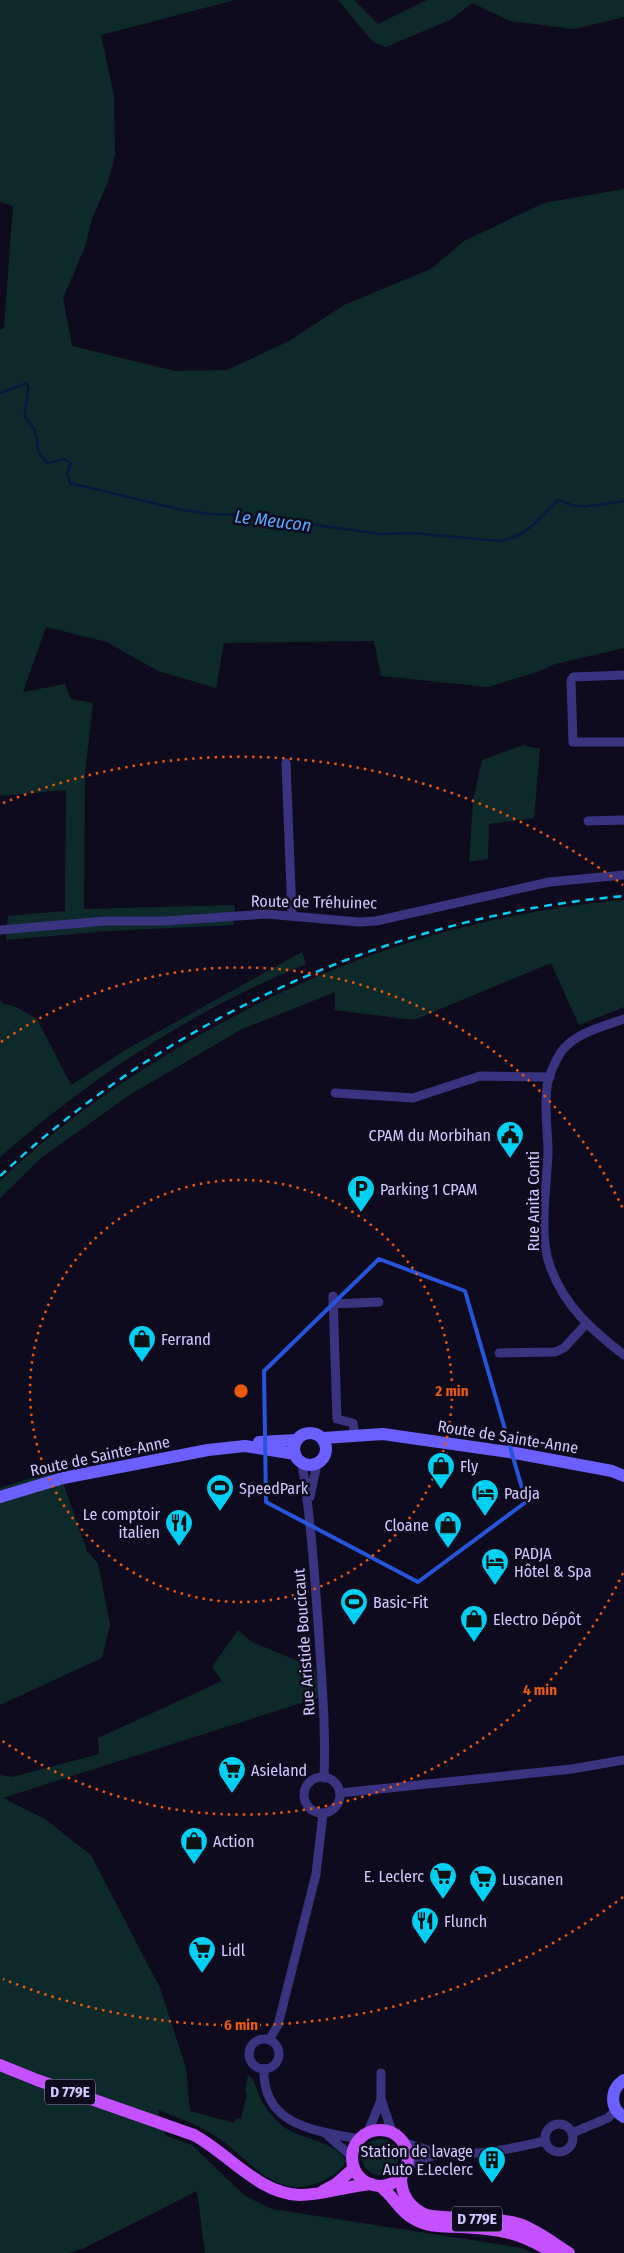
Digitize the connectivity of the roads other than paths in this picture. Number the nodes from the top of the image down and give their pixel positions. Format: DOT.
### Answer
graph roads {
  1 [pos="624,675"];
  2 [pos="624,742"];
  3 [pos="286,763"];
  4 [pos="624,820"];
  5 [pos="588,821"];
  6 [pos="624,875"];
  7 [pos="292,915"];
  8 [pos="0,930"];
  9 [pos="624,1019"];
  10 [pos="550,1077"];
  11 [pos="335,1093"];
  12 [pos="379,1302"];
  13 [pos="586,1324"];
  14 [pos="499,1353"];
  15 [pos="624,1355"];
  16 [pos="354,1436"];
  17 [pos="398,1437"];
  18 [pos="323,1438"];
  19 [pos="296,1440"];
  20 [pos="208,1450"];
  21 [pos="326,1454"];
  22 [pos="299,1459"];
  23 [pos="317,1464"];
  24 [pos="620,1473"];
  25 [pos="0,1497"];
  26 [pos="308,1505"];
  27 [pos="624,1760"];
  28 [pos="324,1778"];
  29 [pos="340,1793"];
  30 [pos="323,1814"];
  31 [pos="269,2040"];
  32 [pos="0,2065"];
  33 [pos="264,2069"];
  34 [pos="382,2073"];
  35 [pos="624,2080"];
  36 [pos="381,2100"];
  37 [pos="620,2113"];
  38 [pos="392,2132"];
  39 [pos="325,2133"];
  40 [pos="572,2133"];
  41 [pos="364,2136"];
  42 [pos="545,2141"];
  43 [pos="405,2143"];
  44 [pos="440,2153"];
  45 [pos="353,2162"];
  46 [pos="404,2172"];
  47 [pos="375,2185"];
  48 [pos="318,2193"];
  49 [pos="552,2253"];
  50 [pos="570,2253"];
  1 -- 2 [label="street"];
  3 -- 7 [label="street"];
  4 -- 5 [label="street"];
  6 -- 7 [label="street, Route de Tréhuinec"];
  7 -- 8 [label="street, Route de Tréhuinec"];
  9 -- 10 [label="street, Rue Anita Conti"];
  10 -- 11 [label="street"];
  10 -- 13 [label="street, Rue Anita Conti"];
  12 -- 16 [label="street"];
  13 -- 14 [label="street"];
  13 -- 15 [label="street, Rue Anita Conti"];
  16 -- 17 [label="main road, Route de Sainte-Anne"];
  16 -- 18 [label="main road, Route de Sainte-Anne"];
  17 -- 21 [label="main road, Route de Sainte-Anne"];
  17 -- 24 [label="main road, Route de Sainte-Anne"];
  18 -- 19 [label="main road"];
  18 -- 21 [label="main road"];
  19 -- 20 [label="main road, Route de Sainte-Anne"];
  19 -- 22 [label="main road"];
  20 -- 22 [label="main road, Route de Sainte-Anne"];
  20 -- 25 [label="main road, Route de Sainte-Anne"];
  21 -- 23 [label="main road"];
  22 -- 23 [label="main road"];
  22 -- 26 [label="street, Rue Aristide Boucicaut"];
  23 -- 26 [label="street, Rue Aristide Boucicaut"];
  26 -- 28 [label="street, Rue Aristide Boucicaut"];
  27 -- 29 [label="street"];
  28 -- 29 [label="street"];
  28 -- 30 [label="street"];
  29 -- 30 [label="street"];
  30 -- 31 [label="street"];
  31 -- 33 [label="street"];
  31 -- 33 [label="street"];
  32 -- 48 [label="main road, D 779E"];
  33 -- 39 [label="street"];
  34 -- 36 [label="street"];
  35 -- 37 [label="main road"];
  36 -- 38 [label="street"];
  36 -- 41 [label="street"];
  37 -- 40 [label="street"];
  38 -- 41 [label="main road"];
  38 -- 43 [label="main road"];
  39 -- 41 [label="street"];
  39 -- 45 [label="street"];
  40 -- 42 [label="street"];
  40 -- 42 [label="street"];
  41 -- 45 [label="main road"];
  42 -- 44 [label="street"];
  43 -- 44 [label="street"];
  43 -- 46 [label="main road"];
  44 -- 46 [label="street"];
  45 -- 47 [label="main road"];
  45 -- 48 [label="main road, D 779E"];
  46 -- 47 [label="main road"];
  46 -- 50 [label="main road, D 779E"];
  47 -- 48 [label="main road, D 779E"];
  47 -- 49 [label="main road, D 779E"];
}
